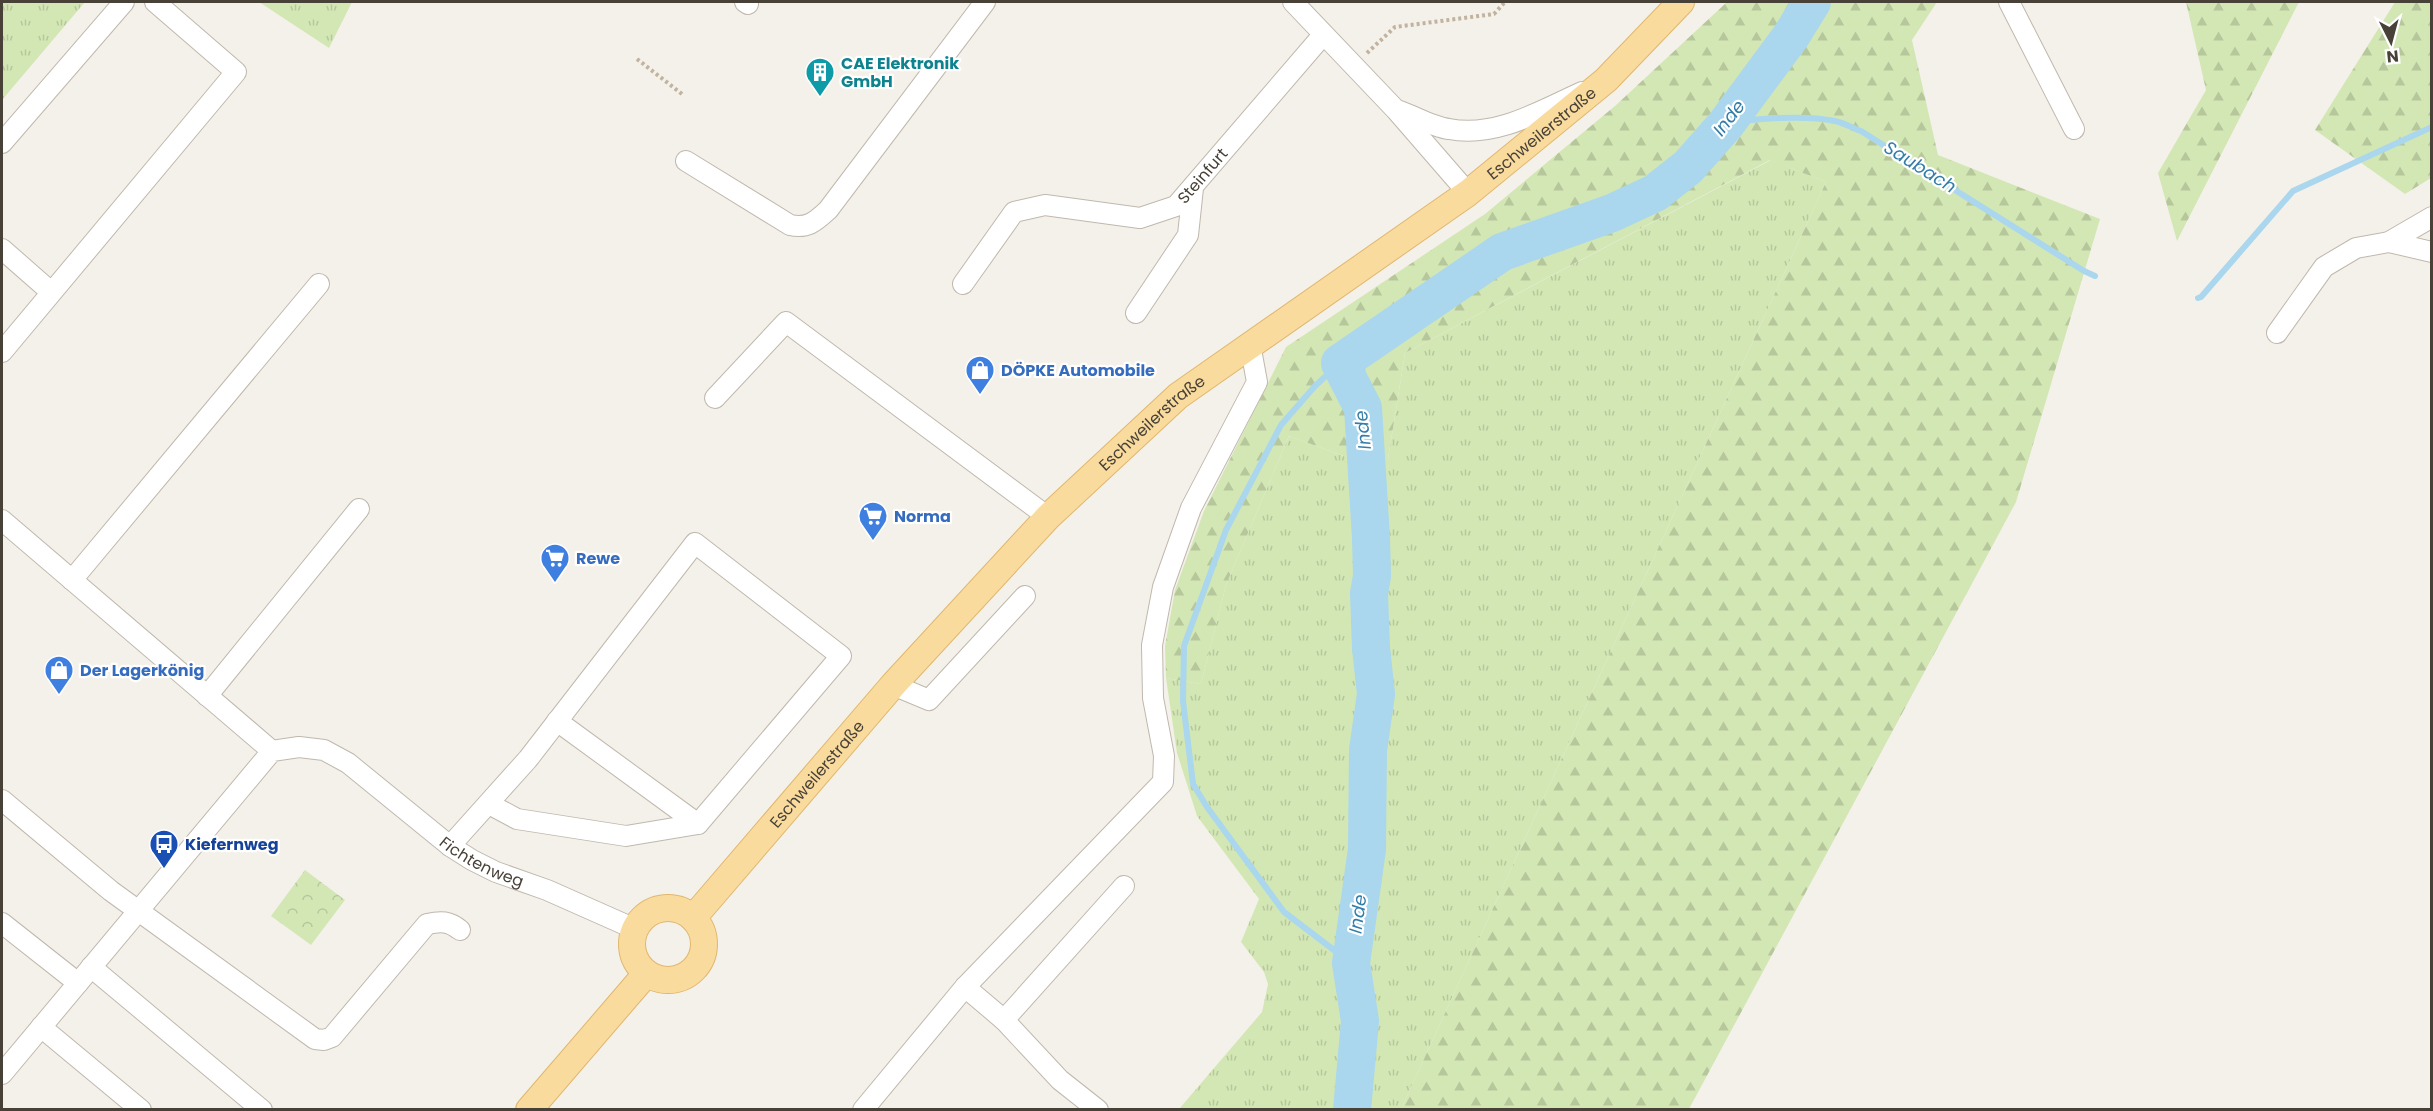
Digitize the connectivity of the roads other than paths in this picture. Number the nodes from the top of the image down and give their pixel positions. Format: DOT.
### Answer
graph roads {
  1 [pos="124,2"];
  2 [pos="155,2"];
  3 [pos="985,2"];
  4 [pos="1293,2"];
  5 [pos="1681,2"];
  6 [pos="2009,2"];
  7 [pos="1323,34"];
  8 [pos="1606,80"];
  9 [pos="1396,110"];
  10 [pos="2074,129"];
  11 [pos="2,143"];
  12 [pos="686,161"];
  13 [pos="1193,188"];
  14 [pos="1468,193"];
  15 [pos="2432,217"];
  16 [pos="2389,242"];
  17 [pos="2,249"];
  18 [pos="2432,252"];
  19 [pos="319,284"];
  20 [pos="963,284"];
  21 [pos="51,292"];
  22 [pos="1136,313"];
  23 [pos="2277,333"];
  24 [pos="1250,344"];
  25 [pos="2,352"];
  26 [pos="715,399"];
  27 [pos="359,509"];
  28 [pos="1048,517"];
  29 [pos="2,520"];
  30 [pos="72,580"];
  31 [pos="1025,596"];
  32 [pos="893,685"];
  33 [pos="207,696"];
  34 [pos="557,721"];
  35 [pos="272,751"];
  36 [pos="2,800"];
  37 [pos="489,804"];
  38 [pos="698,824"];
  39 [pos="450,846"];
  40 [pos="1124,886"];
  41 [pos="138,911"];
  42 [pos="693,918"];
  43 [pos="2,923"];
  44 [pos="634,929"];
  45 [pos="460,930"];
  46 [pos="91,967"];
  47 [pos="646,974"];
  48 [pos="78,983"];
  49 [pos="964,987"];
  50 [pos="1004,1020"];
  51 [pos="41,1028"];
  52 [pos="2,1074"];
  53 [pos="141,1110"];
  54 [pos="262,1110"];
  55 [pos="529,1110"];
  56 [pos="863,1110"];
  57 [pos="1098,1110"];
  1 -- 11 [label="street"];
  2 -- 21 [label="street"];
  3 -- 12 [label="street"];
  4 -- 7 [label="street"];
  5 -- 8 [label="main road, Eschweilerstraße"];
  6 -- 10 [label="street"];
  7 -- 9 [label="street"];
  7 -- 13 [label="street, Steinfurt"];
  8 -- 9 [label="street"];
  8 -- 14 [label="main road, Eschweilerstraße"];
  9 -- 14 [label="street"];
  13 -- 20 [label="street, Steinfurt"];
  13 -- 22 [label="street"];
  14 -- 24 [label="main road, Eschweilerstraße"];
  15 -- 16 [label="street"];
  16 -- 18 [label="street"];
  16 -- 23 [label="street"];
  17 -- 21 [label="street"];
  19 -- 30 [label="street"];
  21 -- 25 [label="street"];
  24 -- 28 [label="main road, Eschweilerstraße"];
  24 -- 49 [label="street"];
  26 -- 28 [label="street"];
  27 -- 33 [label="street"];
  28 -- 32 [label="main road, Eschweilerstraße"];
  29 -- 30 [label="street"];
  30 -- 33 [label="street"];
  31 -- 32 [label="street"];
  32 -- 42 [label="main road, Eschweilerstraße"];
  33 -- 35 [label="street"];
  34 -- 37 [label="street"];
  34 -- 38 [label="street"];
  34 -- 38 [label="street"];
  35 -- 39 [label="street, Fichtenweg"];
  35 -- 41 [label="street"];
  36 -- 41 [label="street"];
  37 -- 38 [label="street"];
  37 -- 39 [label="street"];
  39 -- 44 [label="street, Fichtenweg"];
  40 -- 50 [label="street"];
  41 -- 45 [label="street"];
  41 -- 46 [label="street"];
  42 -- 44 [label="main road"];
  42 -- 47 [label="main road"];
  43 -- 48 [label="street"];
  44 -- 47 [label="main road"];
  46 -- 48 [label="street"];
  46 -- 54 [label="street"];
  47 -- 55 [label="main road"];
  48 -- 51 [label="street"];
  49 -- 50 [label="street"];
  49 -- 56 [label="street"];
  50 -- 57 [label="street"];
  51 -- 52 [label="street"];
  51 -- 53 [label="street"];
}
